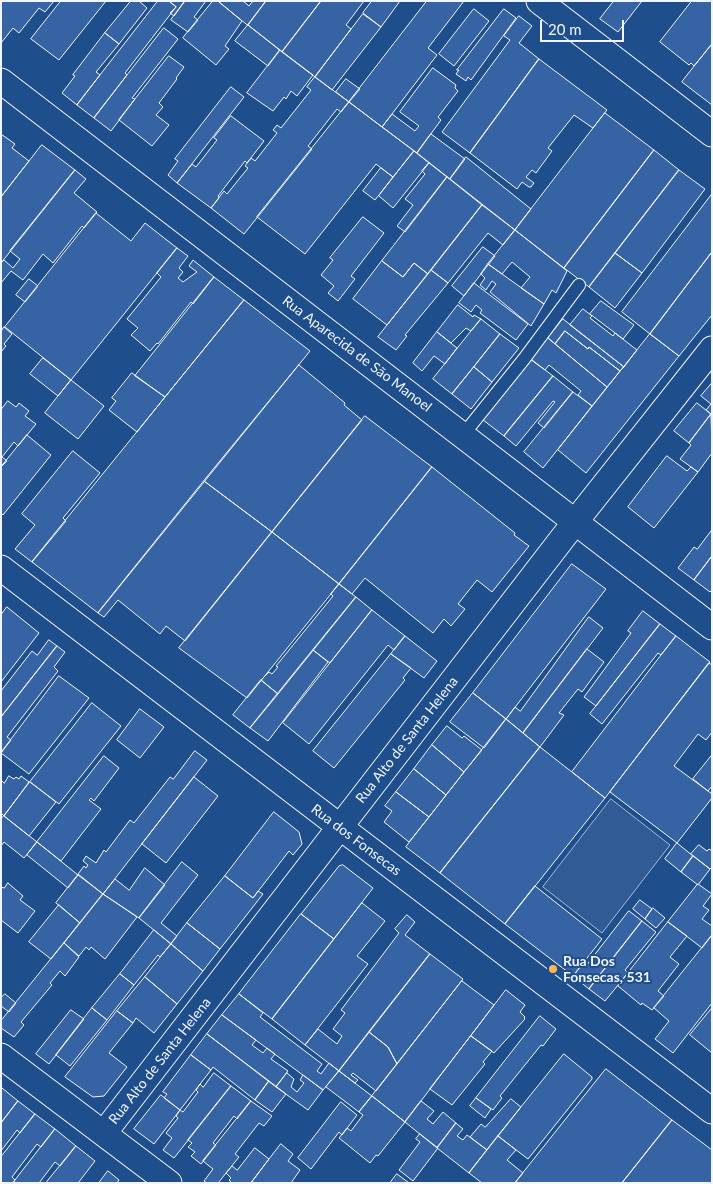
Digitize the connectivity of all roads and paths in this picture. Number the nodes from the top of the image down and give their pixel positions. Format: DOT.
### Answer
graph roads {
  1 [pos="539,1"];
  2 [pos="1,81"];
  3 [pos="712,134"];
  4 [pos="579,285"];
  5 [pos="712,349"];
  6 [pos="463,435"];
  7 [pos="575,522"];
  8 [pos="1,568"];
  9 [pos="712,627"];
  10 [pos="339,827"];
  11 [pos="1,1056"];
  12 [pos="712,1111"];
  13 [pos="104,1133"];
  14 [pos="169,1183"];
  1 -- 3 [label="street"];
  2 -- 6 [label="street, Rua Aparecida de São Manoel"];
  4 -- 6 [label="lane"];
  5 -- 7 [label="street, Rua Alto de Santa Helena"];
  6 -- 7 [label="street, Rua Aparecida de São Manoel"];
  7 -- 9 [label="street, Rua Aparecida de São Manoel"];
  7 -- 10 [label="street, Rua Alto de Santa Helena"];
  8 -- 10 [label="street, Rua dos Fonsecas"];
  10 -- 12 [label="street, Rua dos Fonsecas"];
  10 -- 13 [label="street, Rua Alto de Santa Helena"];
  11 -- 13 [label="street"];
  13 -- 14 [label="street"];
}
